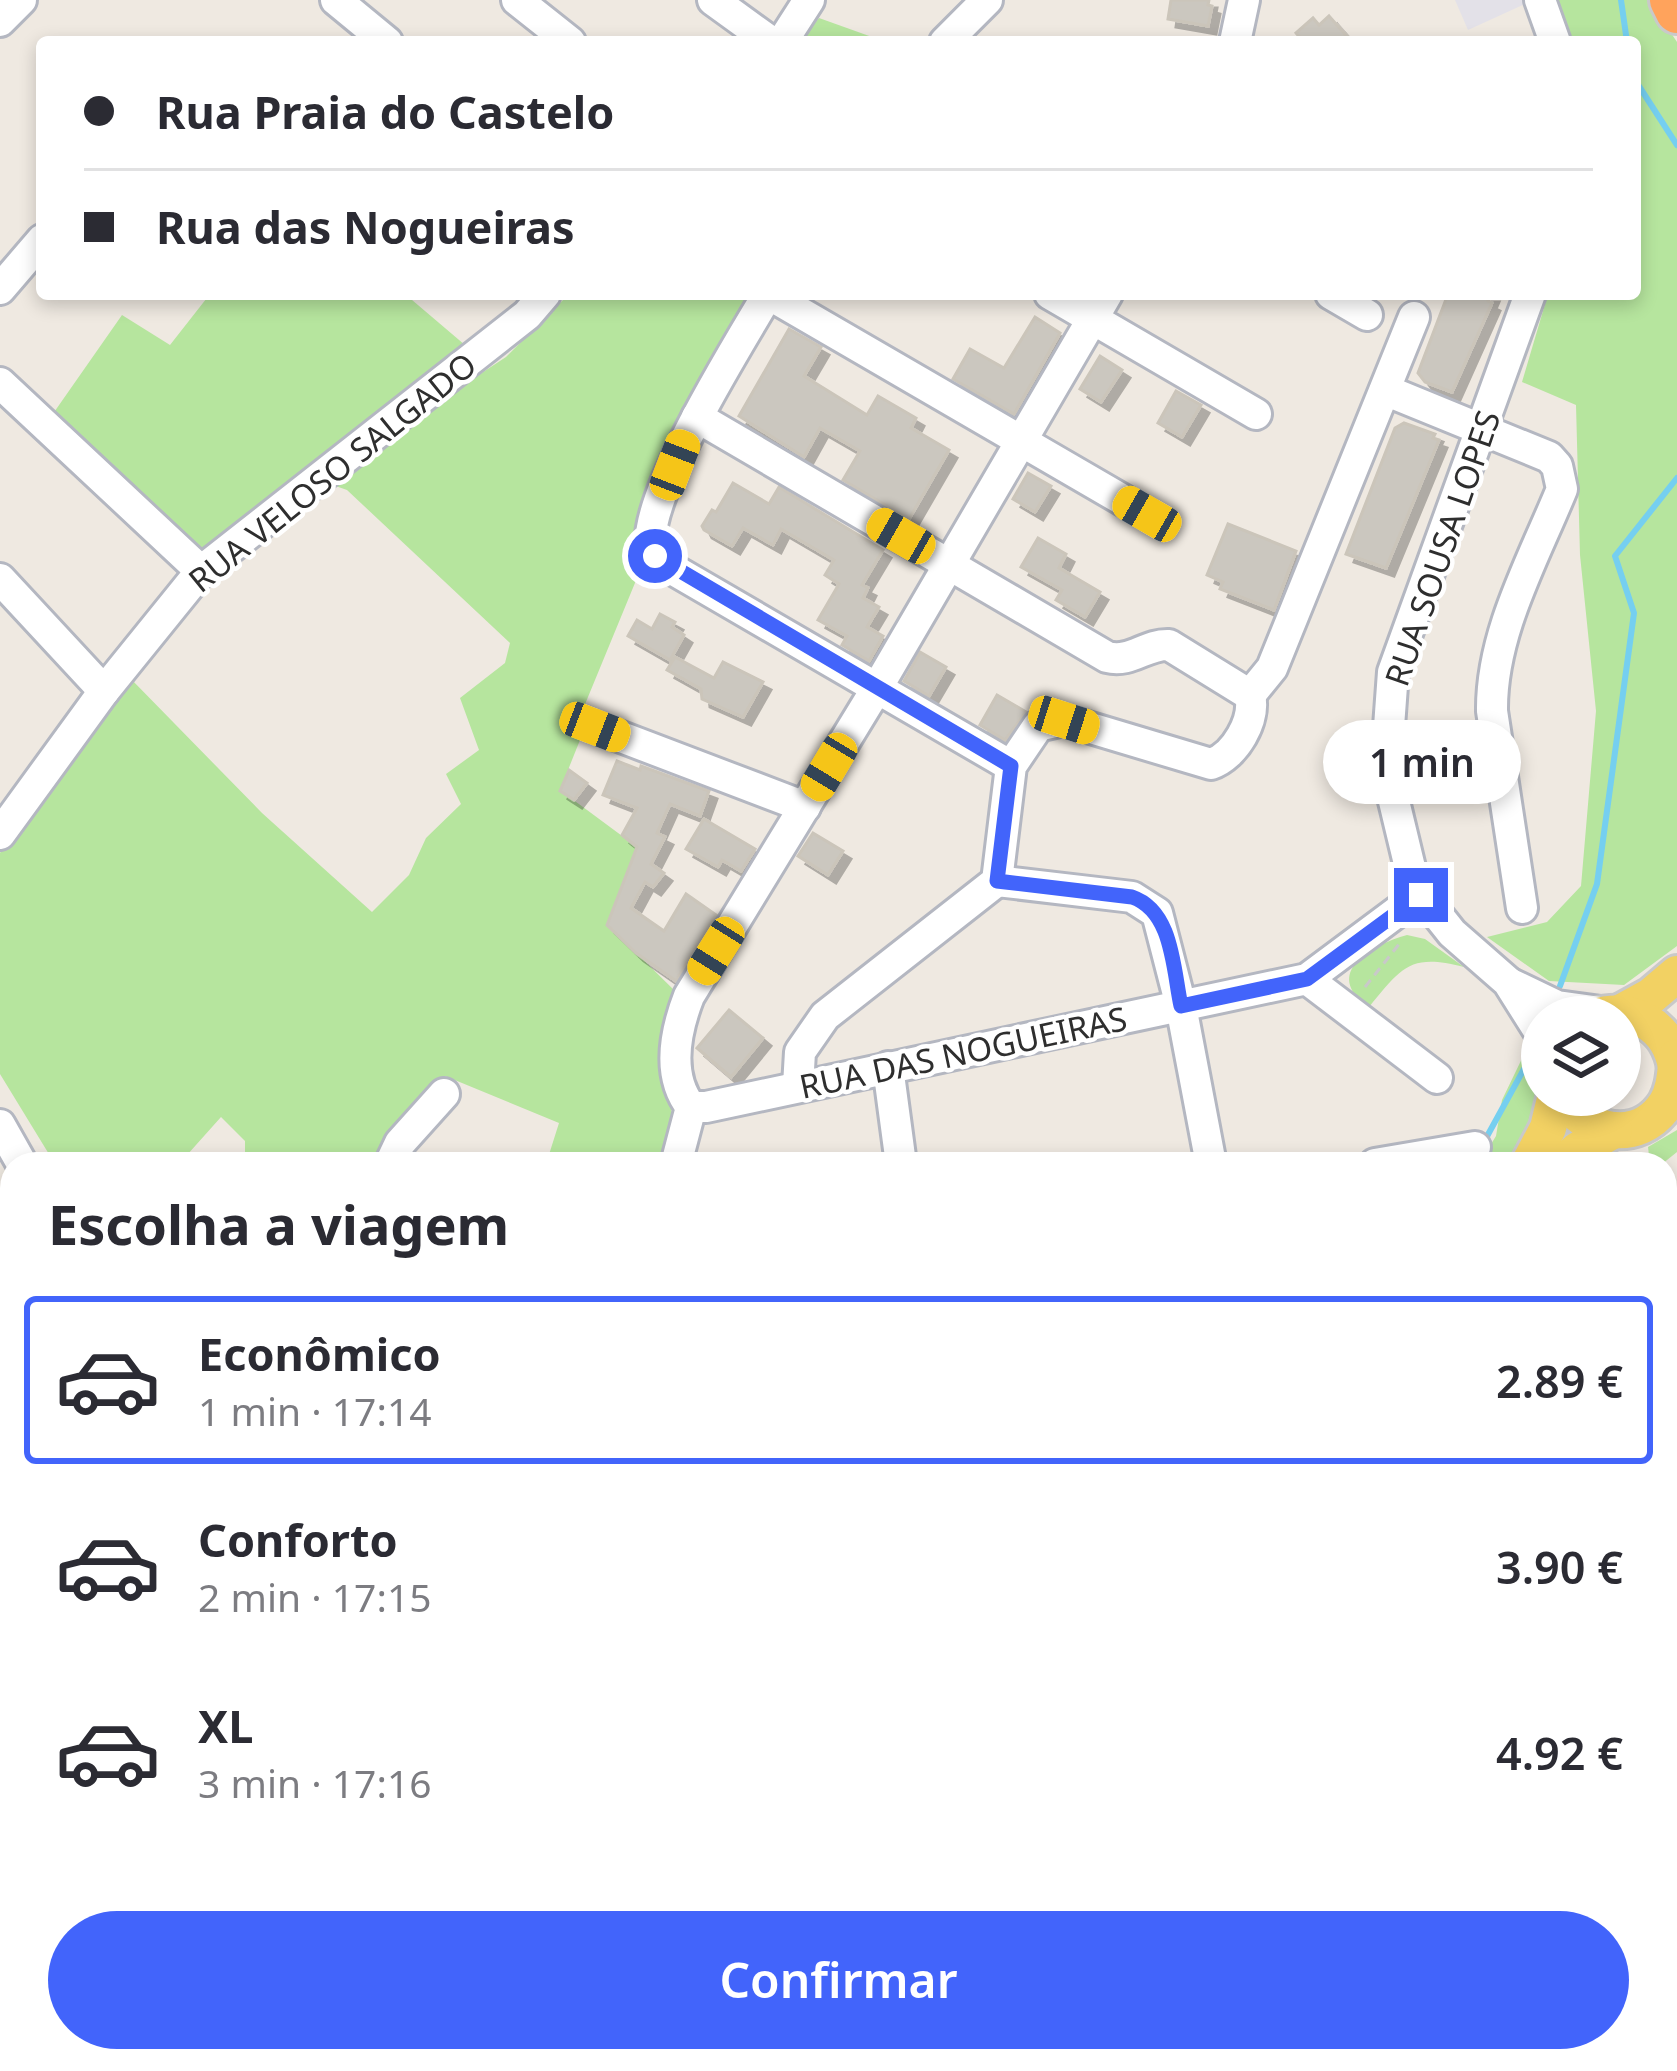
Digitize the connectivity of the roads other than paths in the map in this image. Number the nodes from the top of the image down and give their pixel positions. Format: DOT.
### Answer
graph roads {
  1 [pos="21,0"];
  2 [pos="337,0"];
  3 [pos="517,0"];
  4 [pos="713,0"];
  5 [pos="808,0"];
  6 [pos="987,0"];
  7 [pos="1244,0"];
  8 [pos="1540,0"];
  9 [pos="1671,0"];
  10 [pos="1677,12"];
  11 [pos="0,21"];
  12 [pos="379,36"];
  13 [pos="562,36"];
  14 [pos="762,36"];
  15 [pos="786,36"];
  16 [pos="951,36"];
  17 [pos="1236,36"];
  18 [pos="1553,36"];
  19 [pos="36,247"];
  20 [pos="0,289"];
  21 [pos="765,300"];
  22 [pos="778,300"];
  23 [pos="1341,300"];
  24 [pos="1528,300"];
  25 [pos="536,304"];
  26 [pos="1100,306"];
  27 [pos="1367,315"];
  28 [pos="1414,316"];
  29 [pos="0,383"];
  30 [pos="1385,390"];
  31 [pos="1256,414"];
  32 [pos="697,417"];
  33 [pos="1481,428"];
  34 [pos="1021,441"];
  35 [pos="1147,514"];
  36 [pos="949,563"];
  37 [pos="201,572"];
  38 [pos="0,579"];
  39 [pos="877,688"];
  40 [pos="104,691"];
  41 [pos="1250,695"];
  42 [pos="595,727"];
  43 [pos="1011,766"];
  44 [pos="805,807"];
  45 [pos="0,834"];
  46 [pos="997,881"];
  47 [pos="1421,895"];
  48 [pos="1522,908"];
  49 [pos="1677,974"];
  50 [pos="1307,979"];
  51 [pos="1508,982"];
  52 [pos="1537,996"];
  53 [pos="1641,1000"];
  54 [pos="1521,1003"];
  55 [pos="1181,1006"];
  56 [pos="1641,1019"];
  57 [pos="1677,1057"];
  58 [pos="888,1067"];
  59 [pos="1676,1067"];
  60 [pos="1437,1078"];
  61 [pos="797,1086"];
  62 [pos="444,1094"];
  63 [pos="692,1107"];
  64 [pos="1552,1116"];
  65 [pos="1580,1116"];
  66 [pos="0,1125"];
  67 [pos="1614,1130"];
  68 [pos="1475,1147"];
  69 [pos="15,1152"];
  70 [pos="396,1152"];
  71 [pos="679,1152"];
  72 [pos="900,1152"];
  73 [pos="1209,1152"];
  74 [pos="1446,1152"];
  75 [pos="1536,1152"];
  76 [pos="1576,1152"];
  1 -- 11 [label="street"];
  2 -- 12 [label="street"];
  3 -- 13 [label="street"];
  4 -- 14 [label="street"];
  5 -- 15 [label="street"];
  6 -- 16 [label="street"];
  7 -- 17 [label="street"];
  8 -- 18 [label="street"];
  9 -- 10 [label="highway"];
  19 -- 20 [label="street"];
  21 -- 32 [label="street"];
  22 -- 34 [label="street"];
  23 -- 27 [label="street"];
  24 -- 33 [label="street, RUA SOUSA LOPES"];
  25 -- 37 [label="street, RUA VELOSO SALGADO"];
  26 -- 31 [label="street"];
  26 -- 34 [label="street"];
  28 -- 30 [label="street"];
  29 -- 37 [label="street"];
  30 -- 33 [label="street"];
  30 -- 41 [label="street"];
  32 -- 36 [label="street"];
  32 -- 39 [label="street"];
  33 -- 47 [label="street, RUA SOUSA LOPES"];
  33 -- 48 [label="street"];
  34 -- 35 [label="street"];
  34 -- 36 [label="street"];
  36 -- 39 [label="street"];
  36 -- 41 [label="street"];
  37 -- 40 [label="street, RUA VELOSO SALGADO"];
  38 -- 40 [label="street"];
  39 -- 43 [label="street"];
  39 -- 44 [label="street"];
  40 -- 45 [label="street, RUA VELOSO SALGADO"];
  41 -- 43 [label="street"];
  42 -- 44 [label="street"];
  43 -- 46 [label="street"];
  44 -- 63 [label="street"];
  46 -- 55 [label="street"];
  46 -- 61 [label="street"];
  47 -- 50 [label="street, RUA DAS NOGUEIRAS"];
  47 -- 51 [label="street, RUA SOUSA LOPES"];
  49 -- 53 [label="main road"];
  50 -- 55 [label="street, RUA DAS NOGUEIRAS"];
  50 -- 60 [label="street"];
  51 -- 52 [label="street, RUA SOUSA LOPES"];
  51 -- 54 [label="street, RUA SOUSA LOPES"];
  55 -- 58 [label="street, RUA DAS NOGUEIRAS"];
  55 -- 73 [label="street"];
  56 -- 59 [label="main road"];
  57 -- 59 [label="main road"];
  58 -- 61 [label="street, RUA DAS NOGUEIRAS"];
  58 -- 72 [label="street"];
  59 -- 67 [label="main road"];
  61 -- 63 [label="street, RUA DAS NOGUEIRAS"];
  62 -- 70 [label="street"];
  63 -- 71 [label="street"];
  64 -- 75 [label="main road"];
  65 -- 67 [label="main road"];
  66 -- 69 [label="street"];
  67 -- 76 [label="main road"];
  68 -- 74 [label="street"];
}
